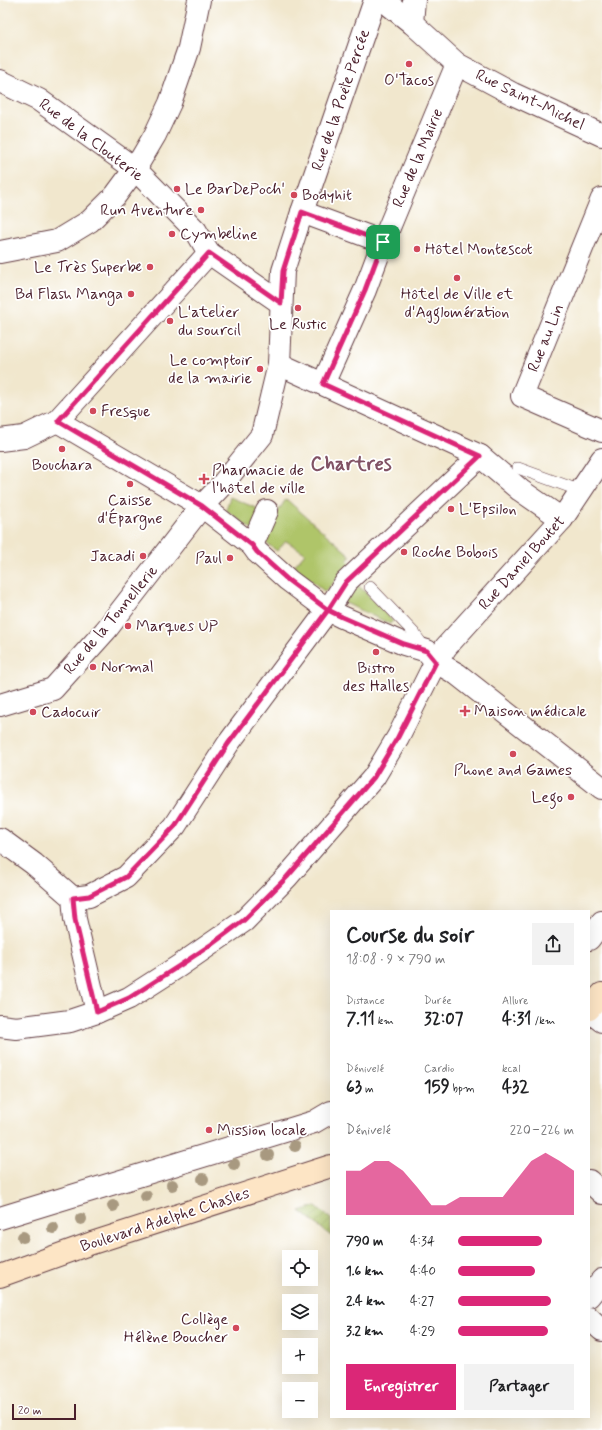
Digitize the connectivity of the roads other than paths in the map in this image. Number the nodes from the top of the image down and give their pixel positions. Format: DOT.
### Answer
graph roads {
  1 [pos="199,0"];
  2 [pos="375,0"];
  3 [pos="384,0"];
  4 [pos="414,0"];
  5 [pos="412,23"];
  6 [pos="457,64"];
  7 [pos="0,81"];
  8 [pos="602,135"];
  9 [pos="135,169"];
  10 [pos="602,199"];
  11 [pos="302,212"];
  12 [pos="383,242"];
  13 [pos="0,252"];
  14 [pos="209,253"];
  15 [pos="281,303"];
  16 [pos="279,364"];
  17 [pos="323,384"];
  18 [pos="58,421"];
  19 [pos="602,431"];
  20 [pos="0,440"];
  21 [pos="480,456"];
  22 [pos="602,459"];
  23 [pos="518,468"];
  24 [pos="581,491"];
  25 [pos="202,506"];
  26 [pos="267,511"];
  27 [pos="562,519"];
  28 [pos="252,545"];
  29 [pos="370,587"];
  30 [pos="328,610"];
  31 [pos="431,656"];
  32 [pos="0,705"];
  33 [pos="602,788"];
  34 [pos="0,840"];
  35 [pos="73,898"];
  36 [pos="602,922"];
  37 [pos="590,938"];
  38 [pos="602,994"];
  39 [pos="590,1009"];
  40 [pos="590,1011"];
  41 [pos="97,1012"];
  42 [pos="602,1021"];
  43 [pos="0,1026"];
  44 [pos="330,1113"];
  45 [pos="330,1166"];
  46 [pos="590,1182"];
  47 [pos="602,1193"];
  48 [pos="0,1218"];
  49 [pos="0,1276"];
  50 [pos="602,1280"];
  51 [pos="590,1295"];
  52 [pos="590,1319"];
  53 [pos="602,1330"];
  1 -- 9 [label="street"];
  2 -- 11 [label="street, Rue de la Poële Percée"];
  3 -- 5 [label="street, Rue Saint-Michel"];
  4 -- 5 [label="street"];
  5 -- 6 [label="street, Rue Saint-Michel"];
  6 -- 8 [label="street, Rue Saint-Michel"];
  6 -- 12 [label="street, Rue de la Mairie"];
  7 -- 9 [label="street, Rue de la Clouterie"];
  9 -- 13 [label="street"];
  9 -- 14 [label="street, Rue de la Clouterie"];
  10 -- 19 [label="street, Rue au Lin"];
  11 -- 12 [label="street"];
  11 -- 15 [label="street, Rue de la Poële Percée"];
  12 -- 17 [label="street, Rue de la Mairie"];
  14 -- 15 [label="street, Rue de la Clouterie"];
  14 -- 18 [label="street"];
  15 -- 16 [label="street, Rue de la Poële Percée"];
  16 -- 17 [label="street"];
  16 -- 25 [label="street, Rue de la Tonnellerie"];
  17 -- 21 [label="street"];
  18 -- 20 [label="street"];
  18 -- 25 [label="street"];
  21 -- 27 [label="street"];
  21 -- 30 [label="street"];
  22 -- 24 [label="street, Rue Daniel Boutet"];
  23 -- 24 [label="lane"];
  24 -- 27 [label="street, Rue Daniel Boutet"];
  25 -- 28 [label="street"];
  25 -- 32 [label="street, Rue de la Tonnellerie"];
  26 -- 28 [label="street"];
  27 -- 31 [label="street, Rue Daniel Boutet"];
  28 -- 30 [label="street"];
  29 -- 31 [label="lane"];
  30 -- 31 [label="street"];
  30 -- 35 [label="street"];
  31 -- 33 [label="street"];
  31 -- 41 [label="street, Rue Daniel Boutet"];
  34 -- 35 [label="street"];
  35 -- 41 [label="street"];
  36 -- 37 [label="street"];
  38 -- 39 [label="main road"];
  40 -- 42 [label="street"];
  41 -- 43 [label="street, Rue Daniel Boutet"];
  44 -- 48 [label="street"];
  45 -- 49 [label="main road, Boulevard Adelphe Chasles"];
  46 -- 47 [label="street"];
  50 -- 51 [label="street"];
  52 -- 53 [label="street"];
}
